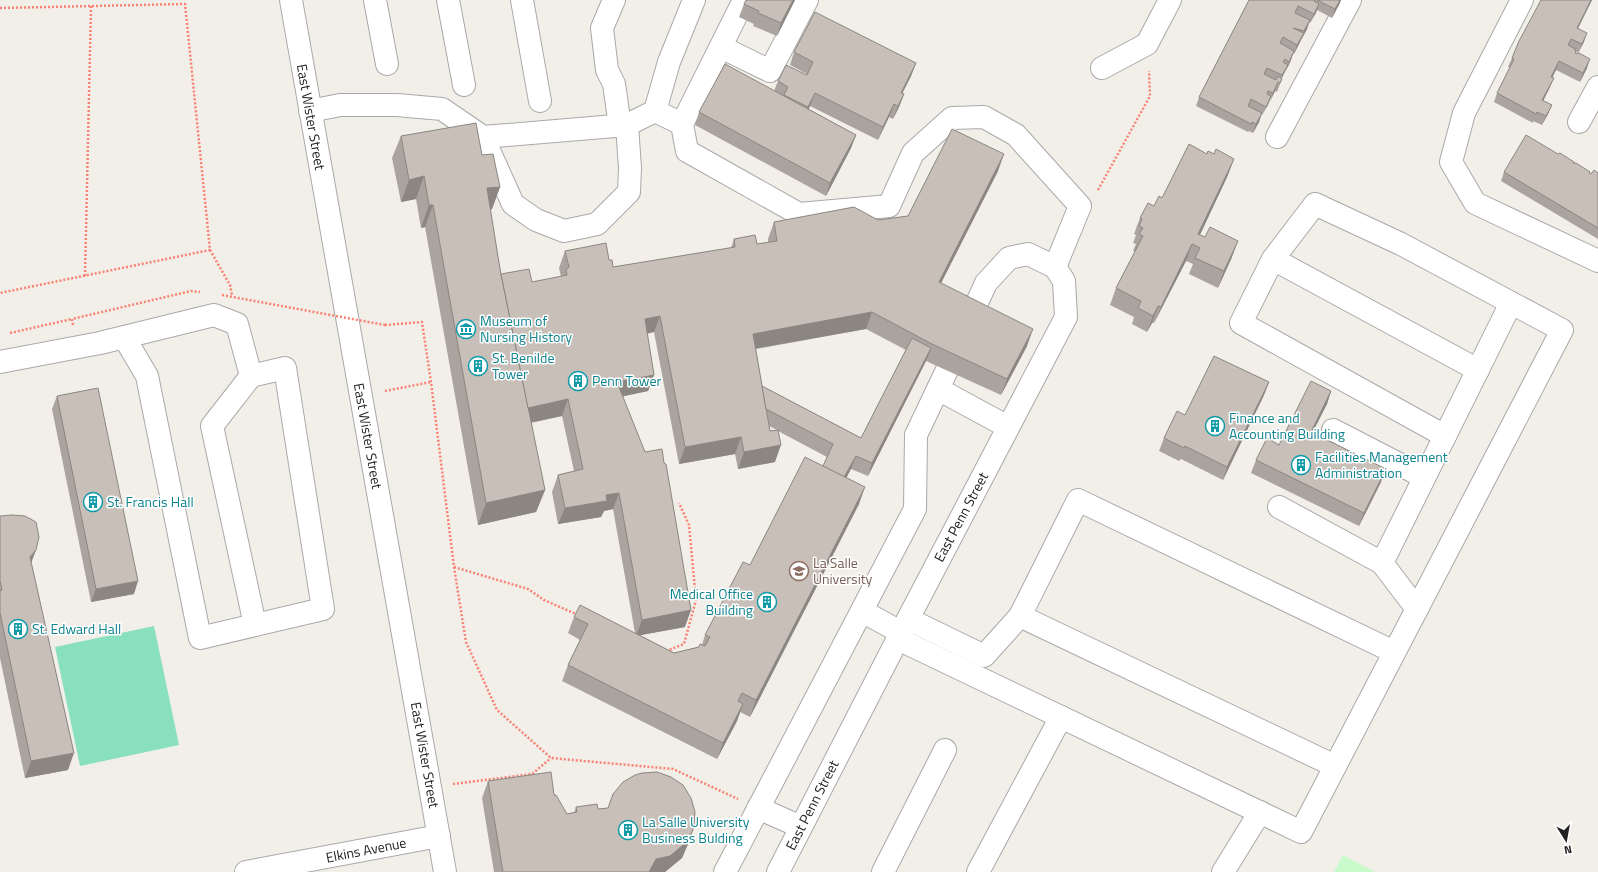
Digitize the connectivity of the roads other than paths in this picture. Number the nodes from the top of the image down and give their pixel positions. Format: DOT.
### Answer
graph roads {
  1 [pos="291,0"];
  2 [pos="375,0"];
  3 [pos="448,0"];
  4 [pos="522,0"];
  5 [pos="596,0"];
  6 [pos="614,0"];
  7 [pos="694,0"];
  8 [pos="744,0"];
  9 [pos="807,0"];
  10 [pos="1170,0"];
  11 [pos="1350,0"];
  12 [pos="1522,0"];
  13 [pos="602,28"];
  14 [pos="721,47"];
  15 [pos="387,64"];
  16 [pos="1102,68"];
  17 [pos="464,85"];
  18 [pos="1598,87"];
  19 [pos="540,101"];
  20 [pos="310,111"];
  21 [pos="655,111"];
  22 [pos="1579,122"];
  23 [pos="682,124"];
  24 [pos="623,126"];
  25 [pos="1277,137"];
  26 [pos="483,138"];
  27 [pos="1273,259"];
  28 [pos="1598,261"];
  29 [pos="1055,267"];
  30 [pos="1511,303"];
  31 [pos="970,318"];
  32 [pos="124,337"];
  33 [pos="0,362"];
  34 [pos="1478,370"];
  35 [pos="251,376"];
  36 [pos="1008,427"];
  37 [pos="1333,430"];
  38 [pos="1445,436"];
  39 [pos="1424,477"];
  40 [pos="1279,507"];
  41 [pos="1382,563"];
  42 [pos="1417,609"];
  43 [pos="862,611"];
  44 [pos="1020,616"];
  45 [pos="255,625"];
  46 [pos="903,630"];
  47 [pos="1394,652"];
  48 [pos="1061,717"];
  49 [pos="945,750"];
  50 [pos="1335,766"];
  51 [pos="758,808"];
  52 [pos="1260,812"];
  53 [pos="801,827"];
  54 [pos="439,836"];
  55 [pos="246,872"];
  56 [pos="445,872"];
  57 [pos="725,872"];
  58 [pos="778,872"];
  59 [pos="883,872"];
  60 [pos="978,872"];
  61 [pos="1224,872"];
  1 -- 20 [label="street, East Wister Street"];
  2 -- 15 [label="street"];
  3 -- 17 [label="street"];
  4 -- 19 [label="street"];
  5 -- 13 [label="street"];
  6 -- 13 [label="street"];
  7 -- 21 [label="street"];
  8 -- 14 [label="street"];
  9 -- 14 [label="street"];
  10 -- 16 [label="street"];
  11 -- 25 [label="street"];
  12 -- 28 [label="street"];
  13 -- 24 [label="street"];
  14 -- 23 [label="street"];
  18 -- 22 [label="street"];
  20 -- 26 [label="street"];
  20 -- 54 [label="street, East Wister Street"];
  21 -- 23 [label="street"];
  21 -- 24 [label="street"];
  23 -- 29 [label="street"];
  24 -- 26 [label="street"];
  24 -- 26 [label="street"];
  27 -- 30 [label="street"];
  27 -- 34 [label="street"];
  27 -- 38 [label="street"];
  29 -- 31 [label="street"];
  29 -- 36 [label="street, East Penn Street"];
  30 -- 34 [label="street"];
  30 -- 42 [label="street"];
  32 -- 33 [label="street"];
  32 -- 35 [label="street"];
  32 -- 45 [label="street"];
  34 -- 38 [label="street"];
  35 -- 45 [label="street"];
  35 -- 45 [label="street"];
  36 -- 43 [label="street"];
  36 -- 46 [label="street, East Penn Street"];
  37 -- 39 [label="street"];
  38 -- 39 [label="street"];
  39 -- 41 [label="street"];
  40 -- 41 [label="street"];
  41 -- 42 [label="street"];
  42 -- 47 [label="street"];
  43 -- 46 [label="street"];
  43 -- 51 [label="street"];
  44 -- 46 [label="street"];
  44 -- 47 [label="street"];
  44 -- 50 [label="street"];
  46 -- 48 [label="street"];
  46 -- 53 [label="street, East Penn Street"];
  47 -- 50 [label="street"];
  48 -- 52 [label="street"];
  48 -- 60 [label="street"];
  49 -- 59 [label="street"];
  50 -- 52 [label="street"];
  51 -- 53 [label="street"];
  51 -- 57 [label="street"];
  52 -- 61 [label="street"];
  53 -- 58 [label="street, East Penn Street"];
  54 -- 55 [label="street, Elkins Avenue"];
  54 -- 56 [label="street, East Wister Street"];
}
